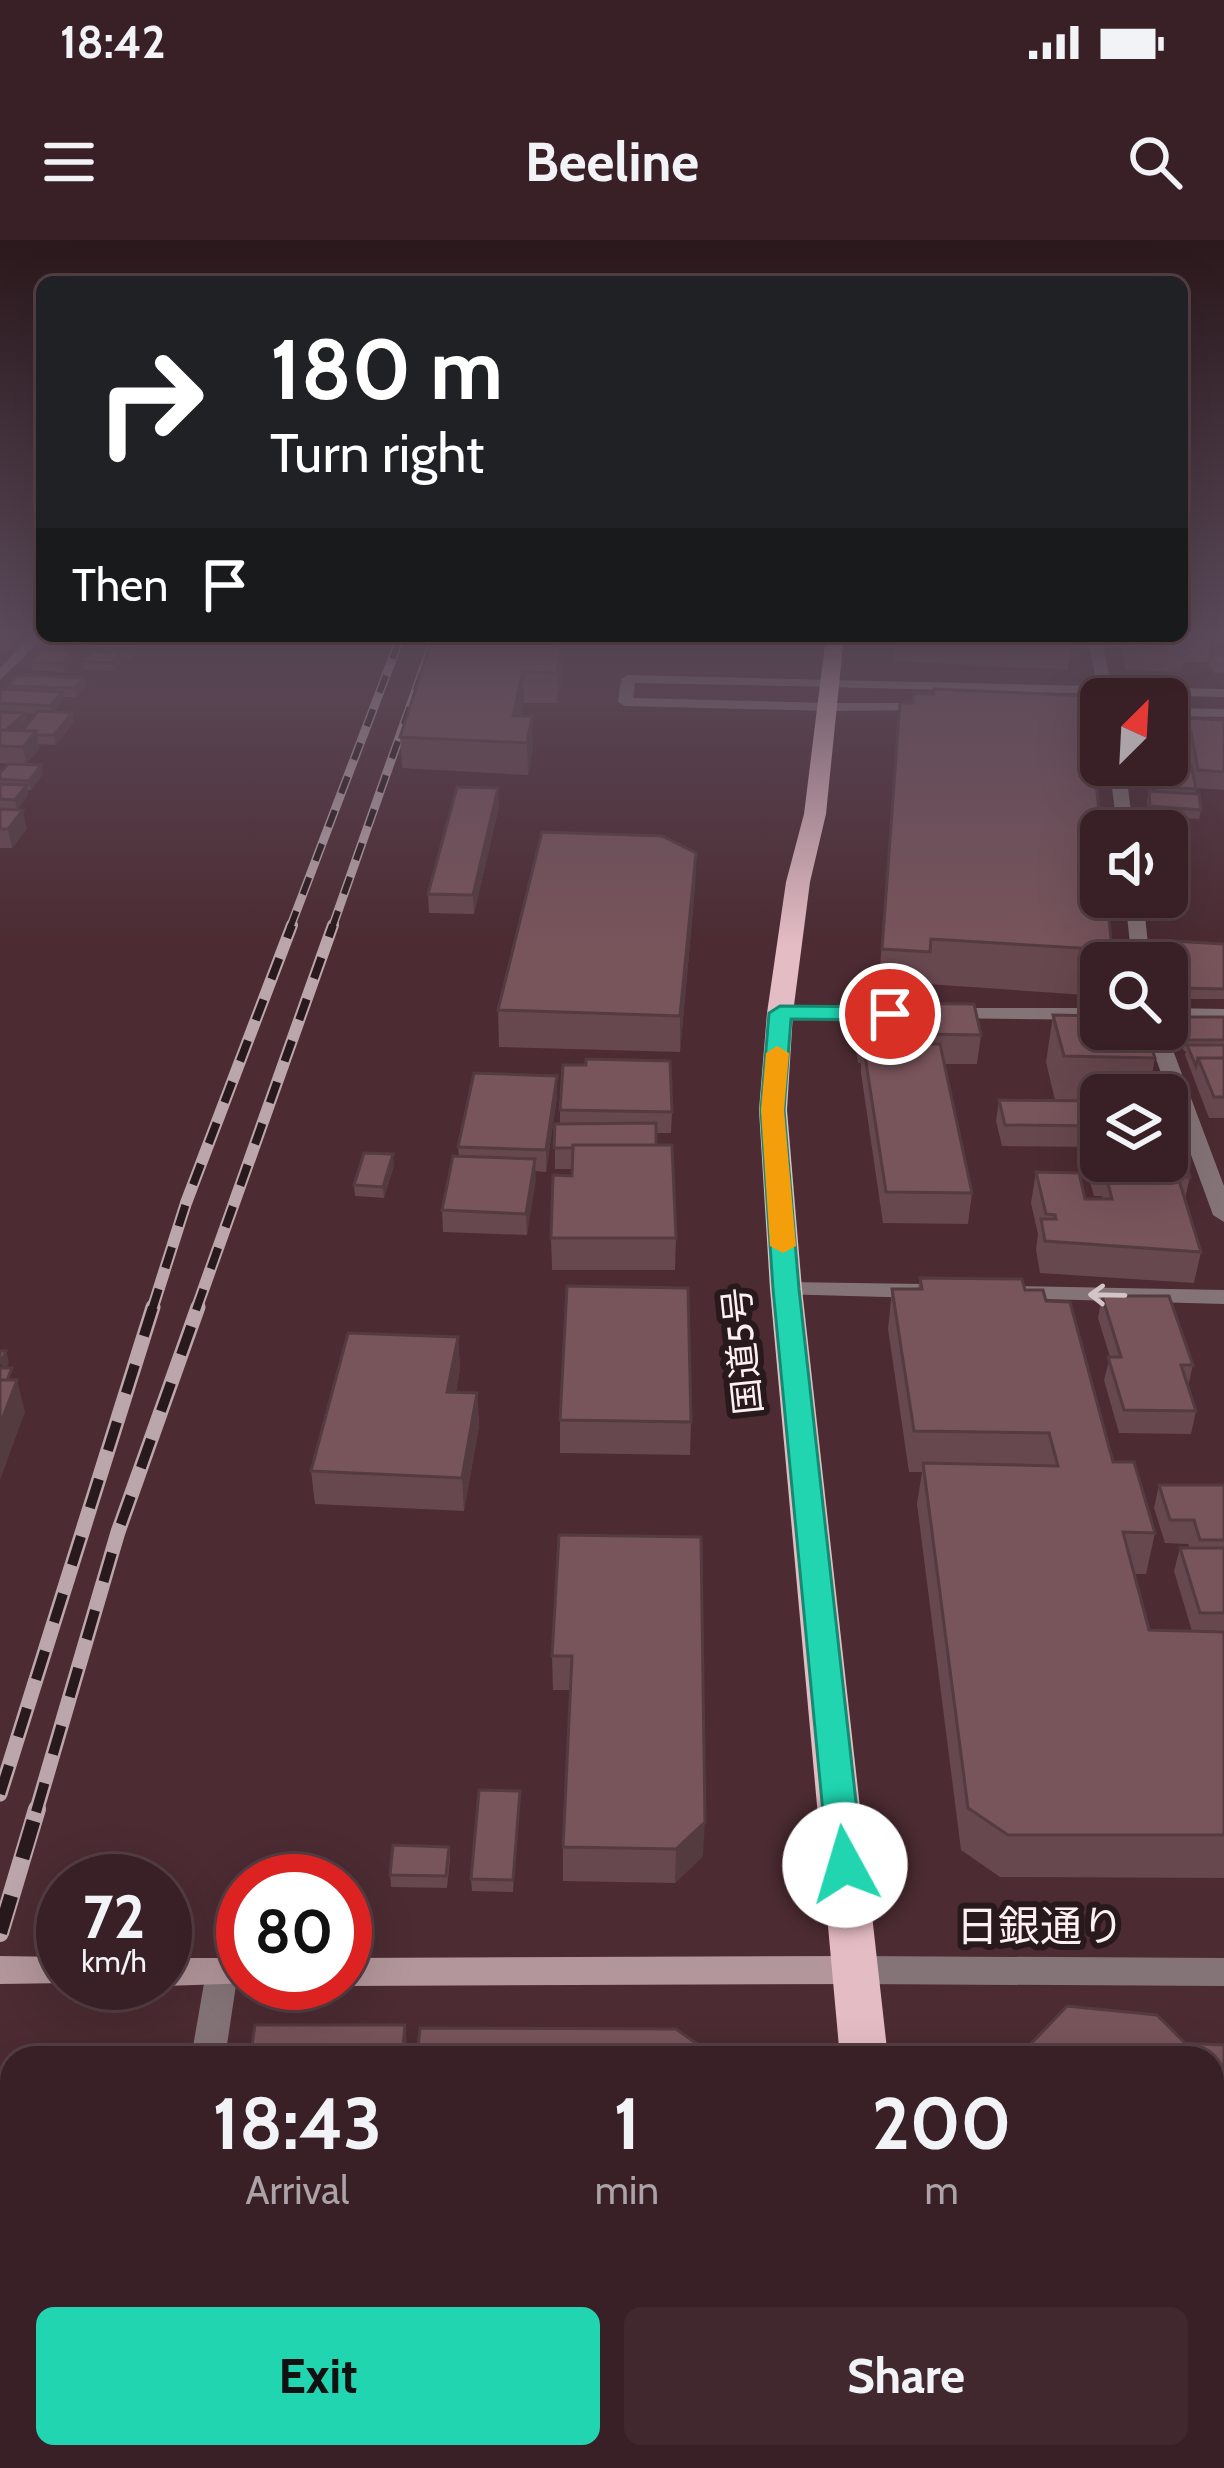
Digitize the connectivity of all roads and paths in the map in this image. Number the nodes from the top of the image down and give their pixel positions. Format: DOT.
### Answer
graph roads {
  1 [pos="823,738"];
  2 [pos="780,1013"];
  3 [pos="894,1014"];
  4 [pos="917,1014"];
  5 [pos="1080,1014"];
  6 [pos="1188,1014"];
  7 [pos="1224,1015"];
  8 [pos="1163,1050"];
  9 [pos="1224,1215"];
  10 [pos="786,1289"];
  11 [pos="945,1292"];
  12 [pos="992,1292"];
  13 [pos="1224,1297"];
  14 [pos="856,1970"];
  15 [pos="372,1972"];
  16 [pos="1224,1972"];
  17 [pos="222,2010"];
  18 [pos="211,2046"];
  19 [pos="863,2046"];
  1 -- 2 [label="highway, 国道5号"];
  2 -- 3 [label="street"];
  2 -- 10 [label="highway, 国道5号"];
  4 -- 5 [label="street"];
  6 -- 7 [label="street"];
  8 -- 9 [label="street"];
  10 -- 11 [label="street"];
  10 -- 14 [label="highway, 国道5号"];
  13 -- 12 [label="street, one-way"];
  14 -- 15 [label="main road"];
  14 -- 16 [label="street, 日銀通り"];
  14 -- 19 [label="highway, 国道5号"];
  17 -- 18 [label="street"];
}
